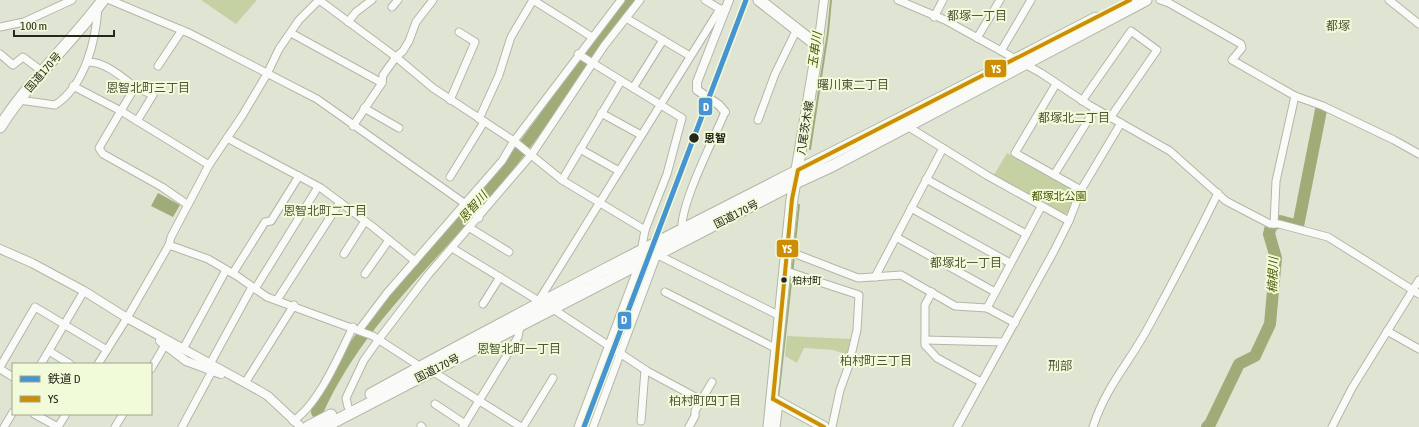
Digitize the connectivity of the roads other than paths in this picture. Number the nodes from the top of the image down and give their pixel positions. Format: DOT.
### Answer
graph roads {
  1 [pos="72,0"];
  2 [pos="110,0"];
  3 [pos="319,0"];
  4 [pos="372,0"];
  5 [pos="398,0"];
  6 [pos="433,0"];
  7 [pos="533,0"];
  8 [pos="621,0"];
  9 [pos="705,0"];
  10 [pos="729,0"];
  11 [pos="759,0"];
  12 [pos="824,0"];
  13 [pos="898,0"];
  14 [pos="943,0"];
  15 [pos="1000,0"];
  16 [pos="1031,0"];
  17 [pos="1130,0"];
  18 [pos="1146,0"];
  19 [pos="1160,0"];
  20 [pos="1389,0"];
  21 [pos="636,2"];
  22 [pos="100,3"];
  23 [pos="392,7"];
  24 [pos="723,9"];
  25 [pos="934,17"];
  26 [pos="626,18"];
  27 [pos="348,22"];
  28 [pos="1419,24"];
  29 [pos="0,27"];
  30 [pos="797,29"];
  31 [pos="182,30"];
  32 [pos="459,32"];
  33 [pos="291,33"];
  34 [pos="592,37"];
  35 [pos="977,38"];
  36 [pos="663,40"];
  37 [pos="818,46"];
  38 [pos="1001,51"];
  39 [pos="0,54"];
  40 [pos="578,54"];
  41 [pos="690,56"];
  42 [pos="396,57"];
  43 [pos="1015,58"];
  44 [pos="87,62"];
  45 [pos="591,63"];
  46 [pos="1025,65"];
  47 [pos="158,66"];
  48 [pos="43,72"];
  49 [pos="267,74"];
  50 [pos="621,81"];
  51 [pos="382,83"];
  52 [pos="1056,84"];
  53 [pos="73,86"];
  54 [pos="135,87"];
  55 [pos="633,88"];
  56 [pos="1295,96"];
  57 [pos="19,100"];
  58 [pos="450,100"];
  59 [pos="1082,101"];
  60 [pos="659,104"];
  61 [pos="364,108"];
  62 [pos="1095,109"];
  63 [pos="121,111"];
  64 [pos="725,112"];
  65 [pos="601,113"];
  66 [pos="1110,118"];
  67 [pos="758,120"];
  68 [pos="137,121"];
  69 [pos="482,121"];
  70 [pos="1121,123"];
  71 [pos="354,126"];
  72 [pos="906,126"];
  73 [pos="0,127"];
  74 [pos="400,128"];
  75 [pos="640,135"];
  76 [pos="227,138"];
  77 [pos="515,141"];
  78 [pos="580,148"];
  79 [pos="943,148"];
  80 [pos="531,154"];
  81 [pos="1419,154"];
  82 [pos="209,165"];
  83 [pos="798,170"];
  84 [pos="619,171"];
  85 [pos="1054,175"];
  86 [pos="299,176"];
  87 [pos="450,177"];
  88 [pos="926,179"];
  89 [pos="562,180"];
  90 [pos="795,183"];
  91 [pos="318,187"];
  92 [pos="1081,190"];
  93 [pos="1218,193"];
  94 [pos="340,202"];
  95 [pos="465,204"];
  96 [pos="600,204"];
  97 [pos="188,205"];
  98 [pos="1041,207"];
  99 [pos="911,208"];
  100 [pos="478,217"];
  101 [pos="365,220"];
  102 [pos="1069,221"];
  103 [pos="1274,224"];
  104 [pos="470,228"];
  105 [pos="645,230"];
  106 [pos="1026,234"];
  107 [pos="683,236"];
  108 [pos="896,237"];
  109 [pos="389,240"];
  110 [pos="169,245"];
  111 [pos="452,248"];
  112 [pos="0,249"];
  113 [pos="788,251"];
  114 [pos="509,252"];
  115 [pos="641,252"];
  116 [pos="344,254"];
  117 [pos="657,256"];
  118 [pos="416,262"];
  119 [pos="1010,263"];
  120 [pos="639,265"];
  121 [pos="786,271"];
  122 [pos="229,272"];
  123 [pos="365,274"];
  124 [pos="500,277"];
  125 [pos="874,277"];
  126 [pos="1419,280"];
  127 [pos="253,288"];
  128 [pos="84,291"];
  129 [pos="665,292"];
  130 [pos="932,292"];
  131 [pos="995,292"];
  132 [pos="1416,293"];
  133 [pos="277,300"];
  134 [pos="483,304"];
  135 [pos="547,305"];
  136 [pos="294,306"];
  137 [pos="987,308"];
  138 [pos="780,316"];
  139 [pos="128,318"];
  140 [pos="1015,323"];
  141 [pos="64,324"];
  142 [pos="520,326"];
  143 [pos="357,330"];
  144 [pos="1387,331"];
  145 [pos="376,338"];
  146 [pos="925,340"];
  147 [pos="1003,342"];
  148 [pos="165,345"];
  149 [pos="609,345"];
  150 [pos="183,349"];
  151 [pos="777,349"];
  152 [pos="1419,349"];
  153 [pos="107,350"];
  154 [pos="49,351"];
  155 [pos="622,354"];
  156 [pos="42,363"];
  157 [pos="68,363"];
  158 [pos="99,363"];
  159 [pos="152,367"];
  160 [pos="421,367"];
  161 [pos="0,368"];
  162 [pos="211,368"];
  163 [pos="646,370"];
  164 [pos="432,371"];
  165 [pos="12,376"];
  166 [pos="553,378"];
  167 [pos="712,382"];
  168 [pos="981,382"];
  169 [pos="244,383"];
  170 [pos="702,400"];
  171 [pos="479,401"];
  172 [pos="776,401"];
  173 [pos="435,404"];
  174 [pos="348,407"];
  175 [pos="12,414"];
  176 [pos="36,415"];
  177 [pos="65,415"];
  178 [pos="122,415"];
  179 [pos="293,421"];
  180 [pos="641,421"];
  181 [pos="322,424"];
  182 [pos="464,425"];
  183 [pos="4,427"];
  184 [pos="58,427"];
  185 [pos="115,427"];
  186 [pos="182,427"];
  187 [pos="301,427"];
  188 [pos="308,427"];
  189 [pos="522,427"];
  190 [pos="578,427"];
  191 [pos="593,427"];
  192 [pos="688,427"];
  193 [pos="769,427"];
  194 [pos="776,427"];
  195 [pos="824,427"];
  196 [pos="832,427"];
  197 [pos="957,427"];
  198 [pos="1093,427"];
  199 [pos="1332,427"];
  1 -- 29 [label="street"];
  2 -- 31 [label="street"];
  3 -- 27 [label="street"];
  3 -- 33 [label="street"];
  4 -- 27 [label="street"];
  5 -- 23 [label="street"];
  6 -- 42 [label="street"];
  7 -- 34 [label="street"];
  7 -- 69 [label="street"];
  8 -- 34 [label="street"];
  9 -- 24 [label="street"];
  10 -- 24 [label="street"];
  11 -- 30 [label="main road"];
  12 -- 37 [label="street"];
  13 -- 25 [label="street"];
  14 -- 25 [label="street"];
  15 -- 35 [label="street"];
  16 -- 38 [label="street"];
  17 -- 43 [label="main road, 国道170号"];
  18 -- 46 [label="main road, 国道170号"];
  19 -- 56 [label="street"];
  20 -- 28 [label="street"];
  21 -- 26 [label="street"];
  22 -- 44 [label="street"];
  22 -- 48 [label="main road, 国道170号"];
  24 -- 41 [label="street"];
  24 -- 64 [label="street"];
  25 -- 35 [label="street"];
  26 -- 36 [label="street"];
  26 -- 45 [label="street"];
  27 -- 42 [label="street"];
  30 -- 37 [label="main road"];
  30 -- 67 [label="street"];
  31 -- 47 [label="street"];
  31 -- 49 [label="street"];
  32 -- 58 [label="street"];
  33 -- 49 [label="street"];
  33 -- 51 [label="street"];
  34 -- 40 [label="street"];
  35 -- 38 [label="street"];
  36 -- 41 [label="street"];
  36 -- 55 [label="street"];
  37 -- 83 [label="main road, 八尾茨木線"];
  38 -- 43 [label="street"];
  39 -- 48 [label="street"];
  40 -- 45 [label="street"];
  40 -- 77 [label="street"];
  41 -- 60 [label="street"];
  42 -- 51 [label="street"];
  42 -- 58 [label="street"];
  43 -- 46 [label="street"];
  43 -- 83 [label="main road, 国道170号"];
  44 -- 53 [label="street"];
  44 -- 54 [label="street"];
  45 -- 50 [label="street"];
  45 -- 80 [label="street"];
  46 -- 52 [label="street"];
  46 -- 72 [label="main road, 国道170号"];
  48 -- 57 [label="main road, 国道170号"];
  49 -- 71 [label="street"];
  49 -- 76 [label="street"];
  50 -- 55 [label="street"];
  50 -- 65 [label="street"];
  51 -- 61 [label="street"];
  52 -- 59 [label="street"];
  52 -- 85 [label="street"];
  53 -- 57 [label="street"];
  53 -- 63 [label="street"];
  54 -- 63 [label="street"];
  54 -- 68 [label="street"];
  55 -- 60 [label="street"];
  56 -- 81 [label="street"];
  56 -- 103 [label="street"];
  57 -- 73 [label="main road, 国道170号"];
  58 -- 69 [label="street"];
  59 -- 62 [label="street"];
  59 -- 66 [label="street"];
  60 -- 75 [label="street"];
  60 -- 105 [label="street"];
  61 -- 71 [label="street"];
  61 -- 74 [label="street"];
  62 -- 66 [label="street"];
  62 -- 85 [label="street"];
  63 -- 68 [label="street"];
  63 -- 97 [label="street"];
  64 -- 107 [label="street"];
  65 -- 75 [label="street"];
  65 -- 78 [label="street"];
  66 -- 70 [label="street"];
  68 -- 82 [label="street"];
  69 -- 77 [label="street"];
  69 -- 87 [label="street"];
  70 -- 92 [label="street"];
  70 -- 93 [label="street"];
  71 -- 95 [label="street"];
  72 -- 79 [label="street"];
  72 -- 90 [label="main road, 国道170号"];
  75 -- 84 [label="street"];
  76 -- 82 [label="street"];
  76 -- 86 [label="street"];
  77 -- 80 [label="street"];
  77 -- 95 [label="street"];
  78 -- 84 [label="street"];
  78 -- 89 [label="street"];
  79 -- 88 [label="street"];
  79 -- 98 [label="street"];
  80 -- 89 [label="street"];
  80 -- 100 [label="street"];
  82 -- 97 [label="street"];
  83 -- 90 [label="main road, 八尾茨木線"];
  83 -- 107 [label="main road, 国道170号"];
  84 -- 96 [label="street"];
  85 -- 92 [label="street"];
  86 -- 91 [label="street"];
  86 -- 122 [label="street"];
  88 -- 99 [label="street"];
  88 -- 106 [label="street"];
  89 -- 96 [label="street"];
  90 -- 107 [label="main road, 国道170号"];
  90 -- 113 [label="main road, 八尾茨木線"];
  91 -- 94 [label="street"];
  91 -- 127 [label="street"];
  92 -- 102 [label="street"];
  93 -- 103 [label="street"];
  93 -- 198 [label="street"];
  94 -- 101 [label="street"];
  94 -- 133 [label="street"];
  95 -- 100 [label="street"];
  95 -- 118 [label="street"];
  96 -- 105 [label="street"];
  96 -- 135 [label="street"];
  97 -- 110 [label="street"];
  98 -- 102 [label="street"];
  98 -- 106 [label="street"];
  99 -- 108 [label="street"];
  99 -- 119 [label="street"];
  100 -- 104 [label="street"];
  101 -- 109 [label="street"];
  101 -- 116 [label="street"];
  102 -- 140 [label="street"];
  103 -- 132 [label="street"];
  104 -- 111 [label="street"];
  104 -- 114 [label="street"];
  105 -- 115 [label="street"];
  106 -- 119 [label="street"];
  107 -- 115 [label="main road, 国道170号"];
  107 -- 117 [label="main road, 国道170号"];
  108 -- 125 [label="street"];
  108 -- 131 [label="street"];
  109 -- 118 [label="street"];
  109 -- 123 [label="street"];
  110 -- 122 [label="street"];
  110 -- 139 [label="street"];
  111 -- 124 [label="street"];
  111 -- 145 [label="street"];
  112 -- 128 [label="street"];
  113 -- 121 [label="main road, 八尾茨木線"];
  113 -- 125 [label="street"];
  115 -- 135 [label="main road, 国道170号"];
  117 -- 120 [label="main road, 国道170号"];
  117 -- 138 [label="street"];
  117 -- 155 [label="street"];
  118 -- 143 [label="street"];
  119 -- 131 [label="street"];
  120 -- 135 [label="main road, 国道170号"];
  120 -- 149 [label="street"];
  121 -- 138 [label="main road, 八尾茨木線"];
  121 -- 196 [label="street"];
  122 -- 127 [label="street"];
  122 -- 150 [label="street"];
  124 -- 134 [label="street"];
  124 -- 135 [label="street"];
  125 -- 130 [label="street"];
  126 -- 132 [label="street"];
  127 -- 133 [label="street"];
  127 -- 162 [label="street"];
  128 -- 139 [label="street"];
  128 -- 141 [label="street"];
  129 -- 151 [label="street"];
  130 -- 137 [label="street"];
  130 -- 146 [label="street"];
  131 -- 137 [label="street"];
  132 -- 144 [label="street"];
  133 -- 136 [label="street"];
  135 -- 142 [label="main road, 国道170号"];
  135 -- 149 [label="street"];
  135 -- 160 [label="main road, 国道170号"];
  136 -- 143 [label="street"];
  136 -- 169 [label="street"];
  137 -- 140 [label="street"];
  138 -- 151 [label="main road, 八尾茨木線"];
  139 -- 148 [label="street"];
  139 -- 150 [label="street"];
  139 -- 153 [label="street"];
  140 -- 147 [label="street"];
  141 -- 153 [label="street"];
  141 -- 154 [label="street"];
  141 -- 161 [label="street"];
  142 -- 164 [label="main road, 国道170号"];
  142 -- 171 [label="street"];
  143 -- 145 [label="street"];
  143 -- 179 [label="street"];
  144 -- 152 [label="street"];
  144 -- 199 [label="street"];
  145 -- 160 [label="street"];
  145 -- 174 [label="street"];
  146 -- 147 [label="street"];
  146 -- 168 [label="street"];
  147 -- 168 [label="street"];
  148 -- 159 [label="street"];
  148 -- 162 [label="street"];
  149 -- 155 [label="street"];
  149 -- 190 [label="street"];
  150 -- 162 [label="street"];
  151 -- 172 [label="main road, 八尾茨木線"];
  153 -- 158 [label="street"];
  154 -- 156 [label="street"];
  154 -- 157 [label="street"];
  155 -- 163 [label="street"];
  155 -- 191 [label="street"];
  160 -- 174 [label="main road, 国道170号"];
  161 -- 165 [label="street"];
  162 -- 169 [label="street"];
  162 -- 186 [label="street"];
  163 -- 170 [label="street"];
  163 -- 180 [label="street"];
  164 -- 171 [label="street"];
  164 -- 181 [label="main road, 国道170号"];
  166 -- 189 [label="street"];
  167 -- 170 [label="street"];
  168 -- 197 [label="street"];
  169 -- 179 [label="street"];
  170 -- 192 [label="street"];
  171 -- 182 [label="street"];
  171 -- 189 [label="street"];
  172 -- 193 [label="main road, 八尾茨木線"];
  172 -- 194 [label="street"];
  172 -- 195 [label="main road"];
  173 -- 182 [label="street"];
  174 -- 181 [label="main road, 国道170号"];
  175 -- 183 [label="street"];
  176 -- 184 [label="street"];
  177 -- 184 [label="street"];
  178 -- 185 [label="street"];
  179 -- 187 [label="street"];
  181 -- 188 [label="main road, 国道170号"];
}
